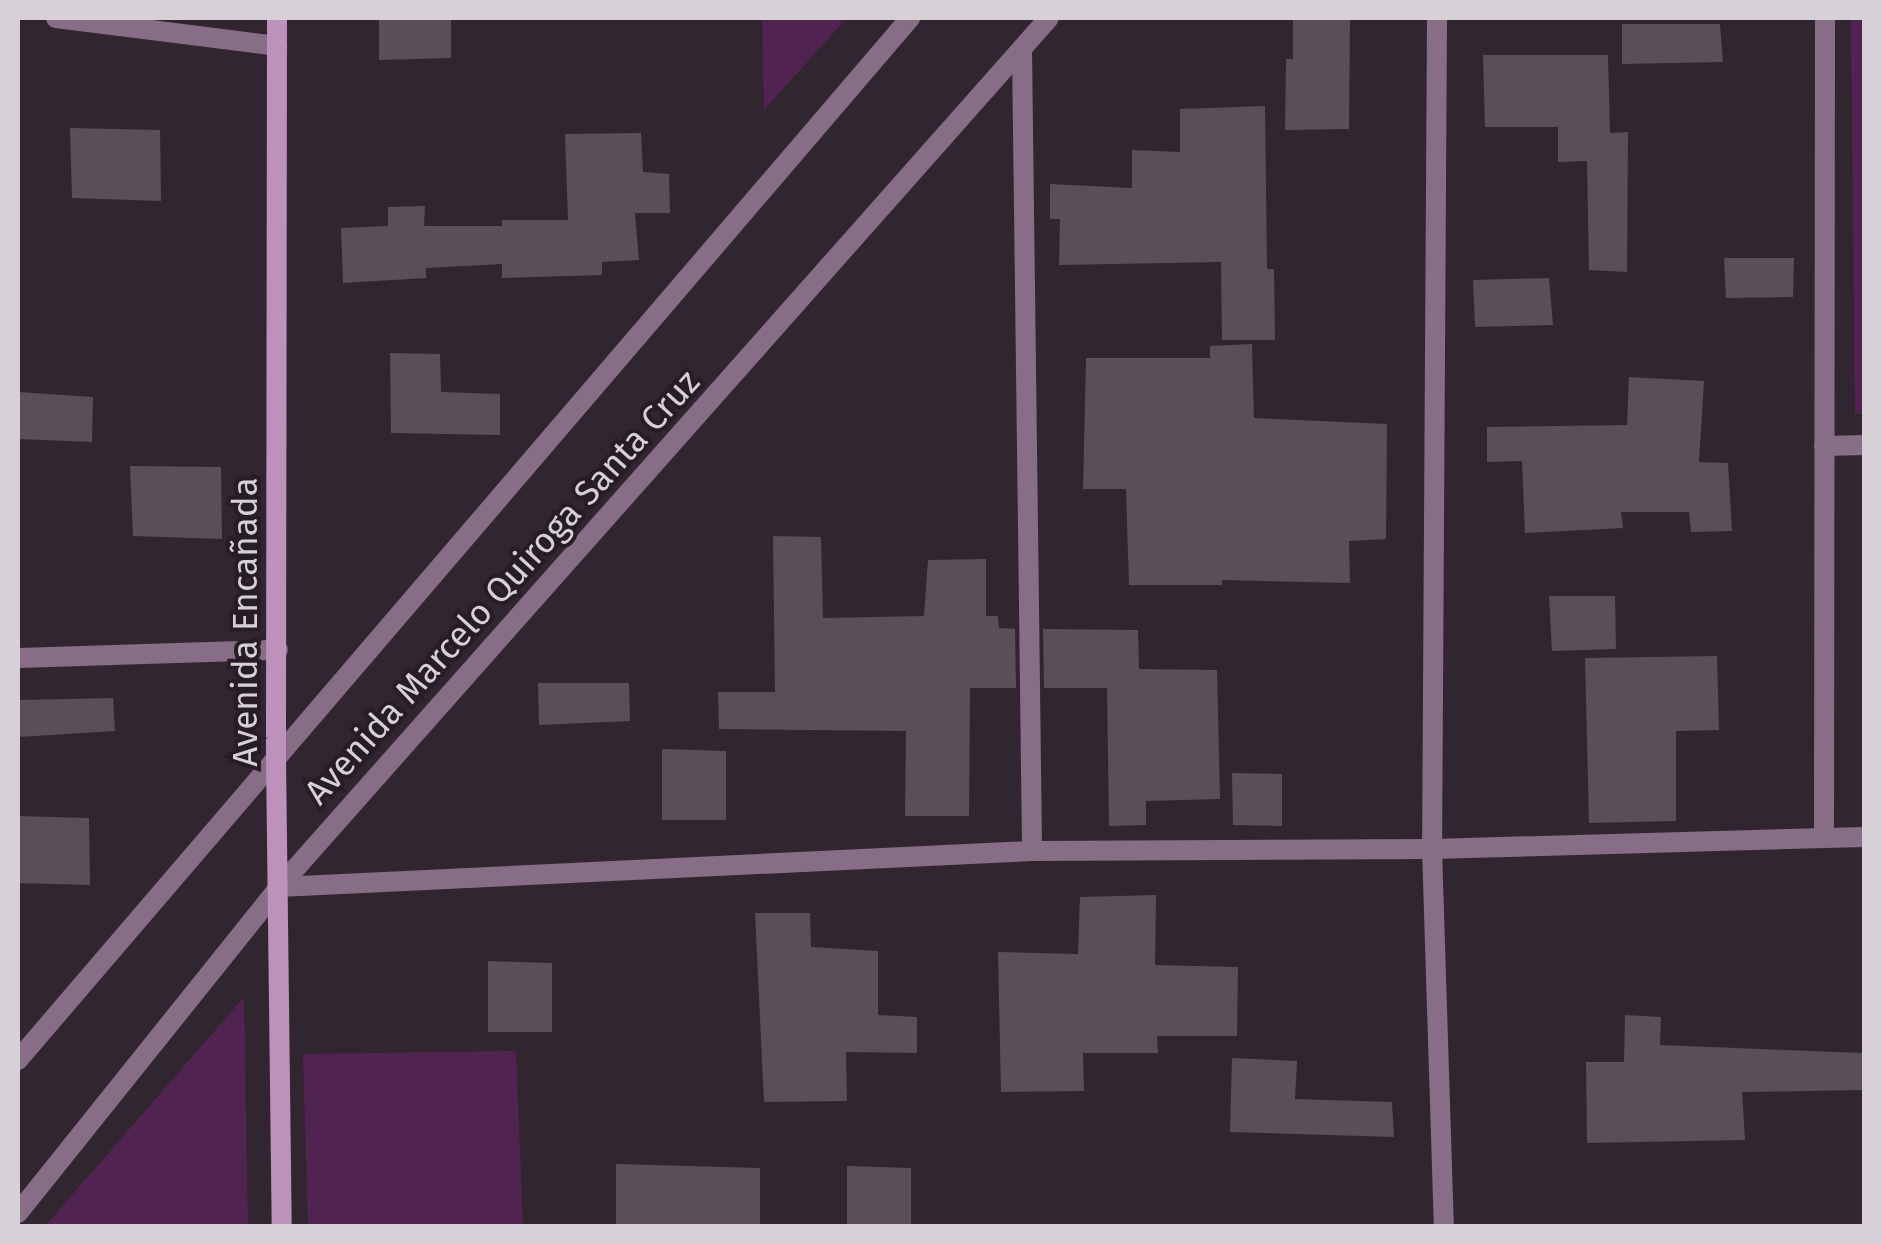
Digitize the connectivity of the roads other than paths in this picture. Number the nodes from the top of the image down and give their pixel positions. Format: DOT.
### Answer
graph roads {
  1 [pos="56,18"];
  2 [pos="277,18"];
  3 [pos="910,18"];
  4 [pos="1049,18"];
  5 [pos="1437,18"];
  6 [pos="1825,18"];
  7 [pos="277,46"];
  8 [pos="1022,50"];
  9 [pos="1864,445"];
  10 [pos="1824,446"];
  11 [pos="278,650"];
  12 [pos="18,658"];
  13 [pos="276,758"];
  14 [pos="1864,837"];
  15 [pos="1824,838"];
  16 [pos="1432,849"];
  17 [pos="1032,850"];
  18 [pos="279,886"];
  19 [pos="18,1060"];
  20 [pos="18,1212"];
  21 [pos="282,1226"];
  22 [pos="1444,1226"];
  1 -- 7 [label="street"];
  2 -- 7 [label="main road, Avenida Encañada"];
  3 -- 13 [label="street, Avenida Marcelo Quiroga Santa Cruz"];
  4 -- 8 [label="street, Avenida Marcelo Quiroga Santa Cruz"];
  5 -- 16 [label="street"];
  6 -- 10 [label="street"];
  7 -- 11 [label="main road, Avenida Encañada"];
  8 -- 17 [label="street"];
  8 -- 18 [label="street, Avenida Marcelo Quiroga Santa Cruz"];
  9 -- 10 [label="street"];
  10 -- 15 [label="street"];
  11 -- 12 [label="street"];
  11 -- 13 [label="main road, Avenida Encañada"];
  13 -- 18 [label="main road, Avenida Encañada"];
  13 -- 19 [label="street, Avenida Marcelo Quiroga Santa Cruz"];
  14 -- 15 [label="street"];
  15 -- 16 [label="street"];
  16 -- 17 [label="street"];
  16 -- 22 [label="street"];
  17 -- 18 [label="street"];
  18 -- 20 [label="street, Avenida Marcelo Quiroga Santa Cruz"];
  18 -- 21 [label="main road, Avenida Encañada"];
}
